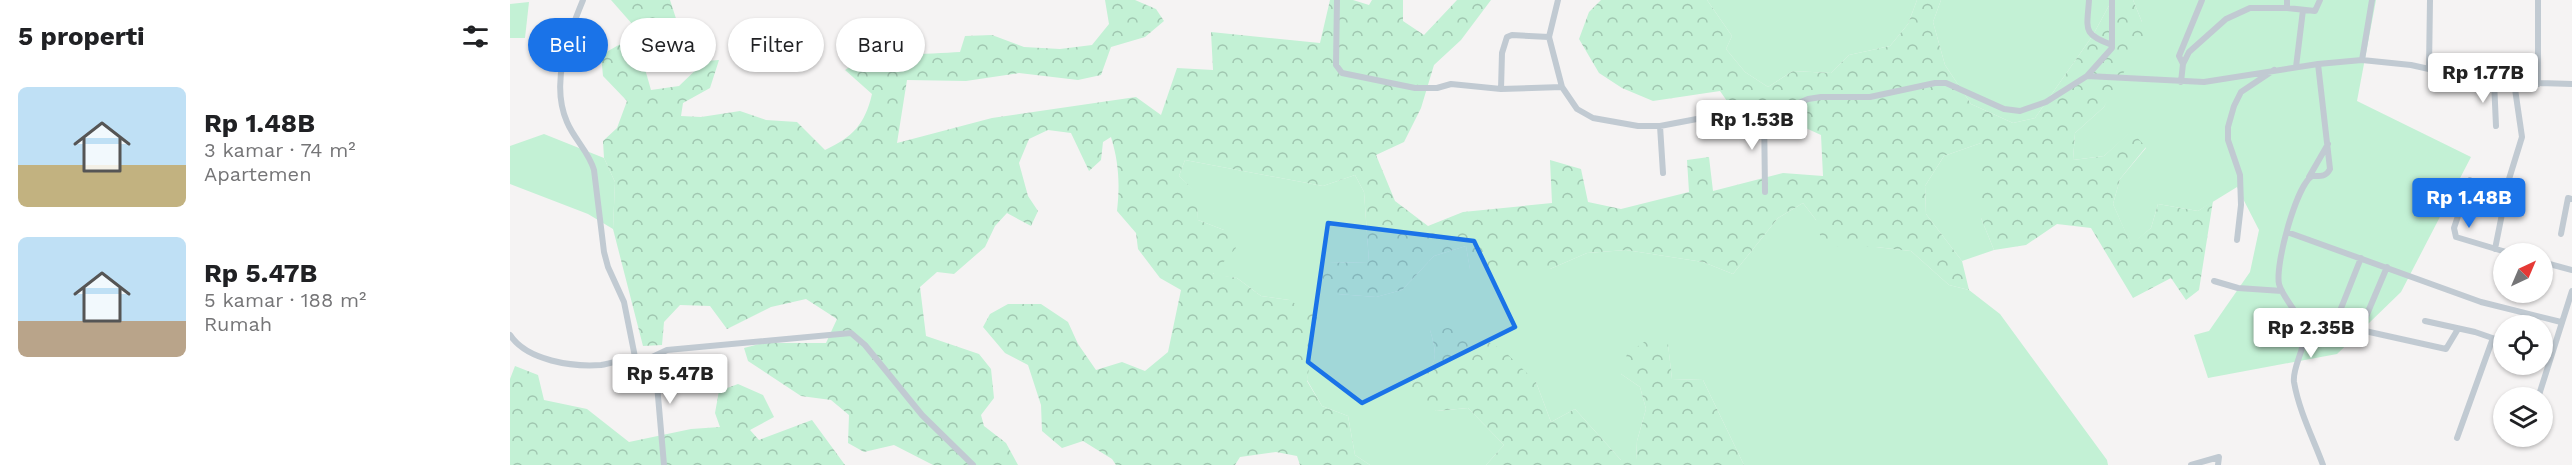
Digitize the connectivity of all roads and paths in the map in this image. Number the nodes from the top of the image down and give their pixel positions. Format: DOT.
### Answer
graph roads {
  1 [pos="583,0"];
  2 [pos="1337,0"];
  3 [pos="1558,0"];
  4 [pos="2089,0"];
  5 [pos="2112,0"];
  6 [pos="2202,0"];
  7 [pos="2287,0"];
  8 [pos="2320,0"];
  9 [pos="2372,0"];
  10 [pos="2430,0"];
  11 [pos="2538,0"];
  12 [pos="2287,8"];
  13 [pos="2303,10"];
  14 [pos="1549,37"];
  15 [pos="2112,45"];
  16 [pos="2362,60"];
  17 [pos="2183,64"];
  18 [pos="2318,64"];
  19 [pos="2296,67"];
  20 [pos="2429,68"];
  21 [pos="2274,70"];
  22 [pos="2087,76"];
  23 [pos="2494,81"];
  24 [pos="2181,82"];
  25 [pos="2514,82"];
  26 [pos="2538,84"];
  27 [pos="2572,84"];
  28 [pos="1562,87"];
  29 [pos="1501,89"];
  30 [pos="1764,110"];
  31 [pos="1660,126"];
  32 [pos="2496,126"];
  33 [pos="2328,144"];
  34 [pos="1663,173"];
  35 [pos="2309,178"];
  36 [pos="2470,180"];
  37 [pos="1765,192"];
  38 [pos="2572,199"];
  39 [pos="2287,232"];
  40 [pos="2561,234"];
  41 [pos="2237,240"];
  42 [pos="2496,243"];
  43 [pos="2493,248"];
  44 [pos="2361,258"];
  45 [pos="2553,265"];
  46 [pos="2387,267"];
  47 [pos="2572,270"];
  48 [pos="2214,281"];
  49 [pos="2282,291"];
  50 [pos="2572,293"];
  51 [pos="2425,321"];
  52 [pos="2561,322"];
  53 [pos="2458,329"];
  54 [pos="2365,331"];
  55 [pos="2304,332"];
  56 [pos="510,334"];
  57 [pos="2330,336"];
  58 [pos="2493,338"];
  59 [pos="2553,351"];
  60 [pos="635,357"];
  61 [pos="648,359"];
  62 [pos="2457,438"];
  63 [pos="664,465"];
  64 [pos="973,465"];
  65 [pos="2191,465"];
  66 [pos="2218,465"];
  67 [pos="2323,465"];
  1 -- 60 [label="street"];
  2 -- 29 [label="street"];
  3 -- 14 [label="street"];
  4 -- 15 [label="street"];
  5 -- 15 [label="street"];
  6 -- 17 [label="street"];
  7 -- 12 [label="street"];
  8 -- 13 [label="street"];
  9 -- 16 [label="street"];
  10 -- 20 [label="street"];
  11 -- 26 [label="street"];
  12 -- 13 [label="street"];
  12 -- 17 [label="street"];
  13 -- 19 [label="street"];
  14 -- 28 [label="street"];
  14 -- 29 [label="street"];
  15 -- 22 [label="street"];
  16 -- 18 [label="street"];
  16 -- 20 [label="street"];
  17 -- 24 [label="street"];
  18 -- 19 [label="street"];
  18 -- 33 [label="street"];
  19 -- 21 [label="street"];
  20 -- 23 [label="street"];
  21 -- 24 [label="street"];
  21 -- 41 [label="street"];
  22 -- 24 [label="street"];
  22 -- 30 [label="street"];
  23 -- 25 [label="street"];
  23 -- 32 [label="street"];
  25 -- 26 [label="street"];
  25 -- 42 [label="street"];
  26 -- 27 [label="street"];
  28 -- 29 [label="street"];
  28 -- 31 [label="street"];
  30 -- 31 [label="street"];
  30 -- 37 [label="street"];
  31 -- 34 [label="street"];
  33 -- 35 [label="street"];
  33 -- 35 [label="street"];
  35 -- 39 [label="street"];
  36 -- 43 [label="street"];
  38 -- 40 [label="street"];
  39 -- 44 [label="street"];
  39 -- 49 [label="street"];
  44 -- 46 [label="street"];
  44 -- 57 [label="street"];
  45 -- 47 [label="street"];
  46 -- 52 [label="street"];
  46 -- 54 [label="street"];
  48 -- 49 [label="street"];
  49 -- 55 [label="street"];
  50 -- 52 [label="street"];
  51 -- 53 [label="street"];
  52 -- 59 [label="street"];
  53 -- 54 [label="street"];
  53 -- 58 [label="street"];
  54 -- 57 [label="street"];
  55 -- 57 [label="street"];
  55 -- 67 [label="street"];
  56 -- 60 [label="street"];
  58 -- 62 [label="street"];
  60 -- 61 [label="street"];
  61 -- 63 [label="street"];
  61 -- 64 [label="street"];
  65 -- 66 [label="street"];
}
